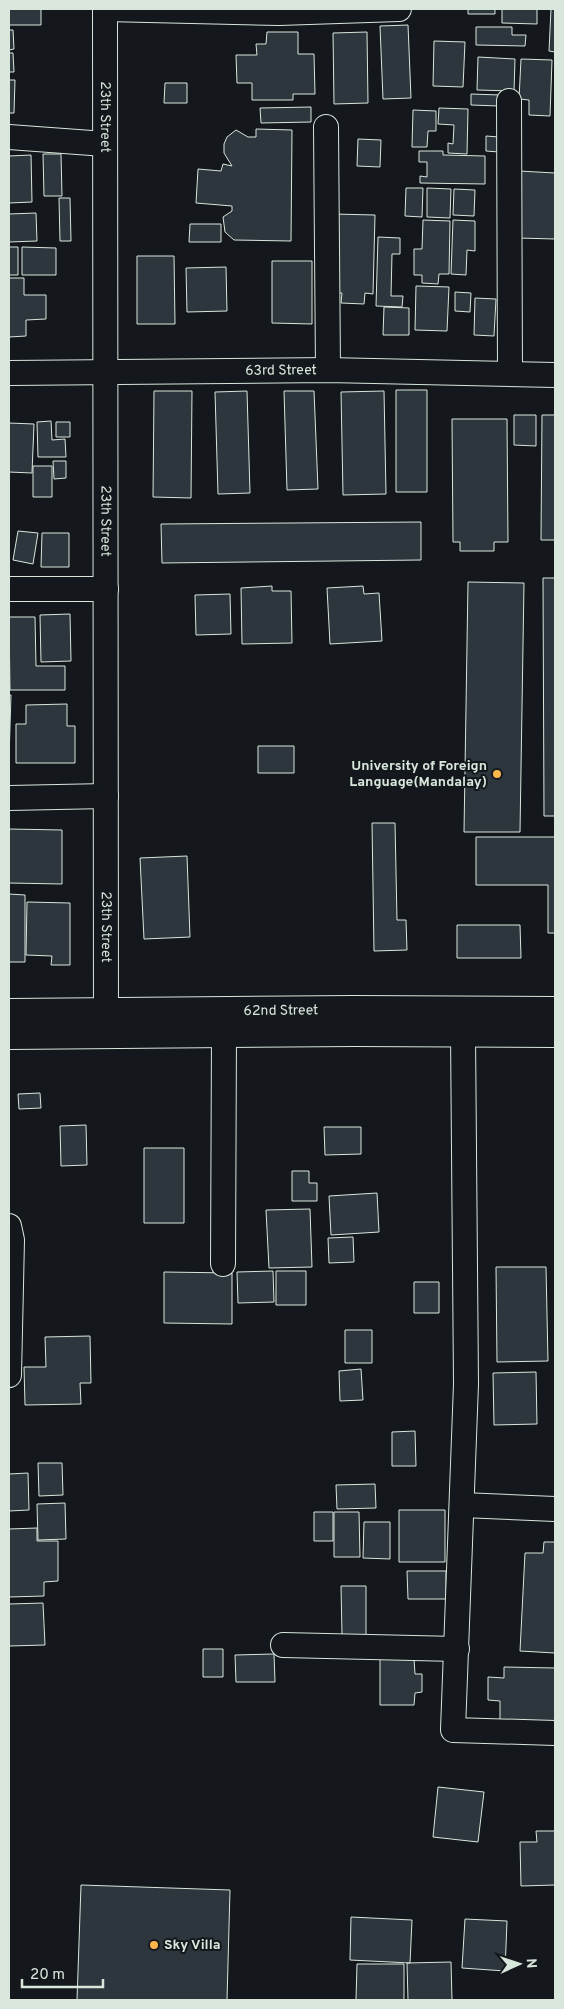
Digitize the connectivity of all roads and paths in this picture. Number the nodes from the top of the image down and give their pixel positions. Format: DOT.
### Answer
graph roads {
  1 [pos="105,9"];
  2 [pos="399,9"];
  3 [pos="510,101"];
  4 [pos="326,127"];
  5 [pos="9,137"];
  6 [pos="105,144"];
  7 [pos="328,370"];
  8 [pos="105,372"];
  9 [pos="9,373"];
  10 [pos="510,373"];
  11 [pos="555,375"];
  12 [pos="9,589"];
  13 [pos="106,589"];
  14 [pos="106,796"];
  15 [pos="9,798"];
  16 [pos="555,1010"];
  17 [pos="9,1013"];
  18 [pos="106,1024"];
  19 [pos="224,1033"];
  20 [pos="463,1033"];
  21 [pos="555,1033"];
  22 [pos="9,1035"];
  23 [pos="9,1226"];
  24 [pos="223,1264"];
  25 [pos="9,1375"];
  26 [pos="462,1505"];
  27 [pos="555,1509"];
  28 [pos="283,1645"];
  29 [pos="457,1650"];
  30 [pos="555,1733"];
  1 -- 2 [label="street"];
  1 -- 6 [label="street, 23th Street"];
  3 -- 10 [label="street"];
  4 -- 7 [label="street"];
  5 -- 6 [label="street"];
  6 -- 8 [label="street, 23th Street"];
  7 -- 8 [label="street, 63rd Street"];
  7 -- 10 [label="street, 63rd Street"];
  8 -- 9 [label="street, 63rd Street"];
  8 -- 13 [label="street, 23th Street"];
  10 -- 11 [label="street, 63rd Street"];
  12 -- 13 [label="street"];
  13 -- 14 [label="street, 23th Street"];
  14 -- 15 [label="street"];
  14 -- 18 [label="street, 23th Street"];
  16 -- 18 [label="main road, 62nd Street"];
  17 -- 18 [label="main road, 62nd Street"];
  18 -- 19 [label="main road, 62nd Street"];
  18 -- 22 [label="main road, 62nd Street"];
  19 -- 20 [label="main road, 62nd Street"];
  19 -- 24 [label="street"];
  20 -- 21 [label="main road, 62nd Street"];
  20 -- 26 [label="street"];
  23 -- 25 [label="street"];
  26 -- 27 [label="street"];
  26 -- 29 [label="street"];
  28 -- 29 [label="street"];
  29 -- 30 [label="street"];
}
